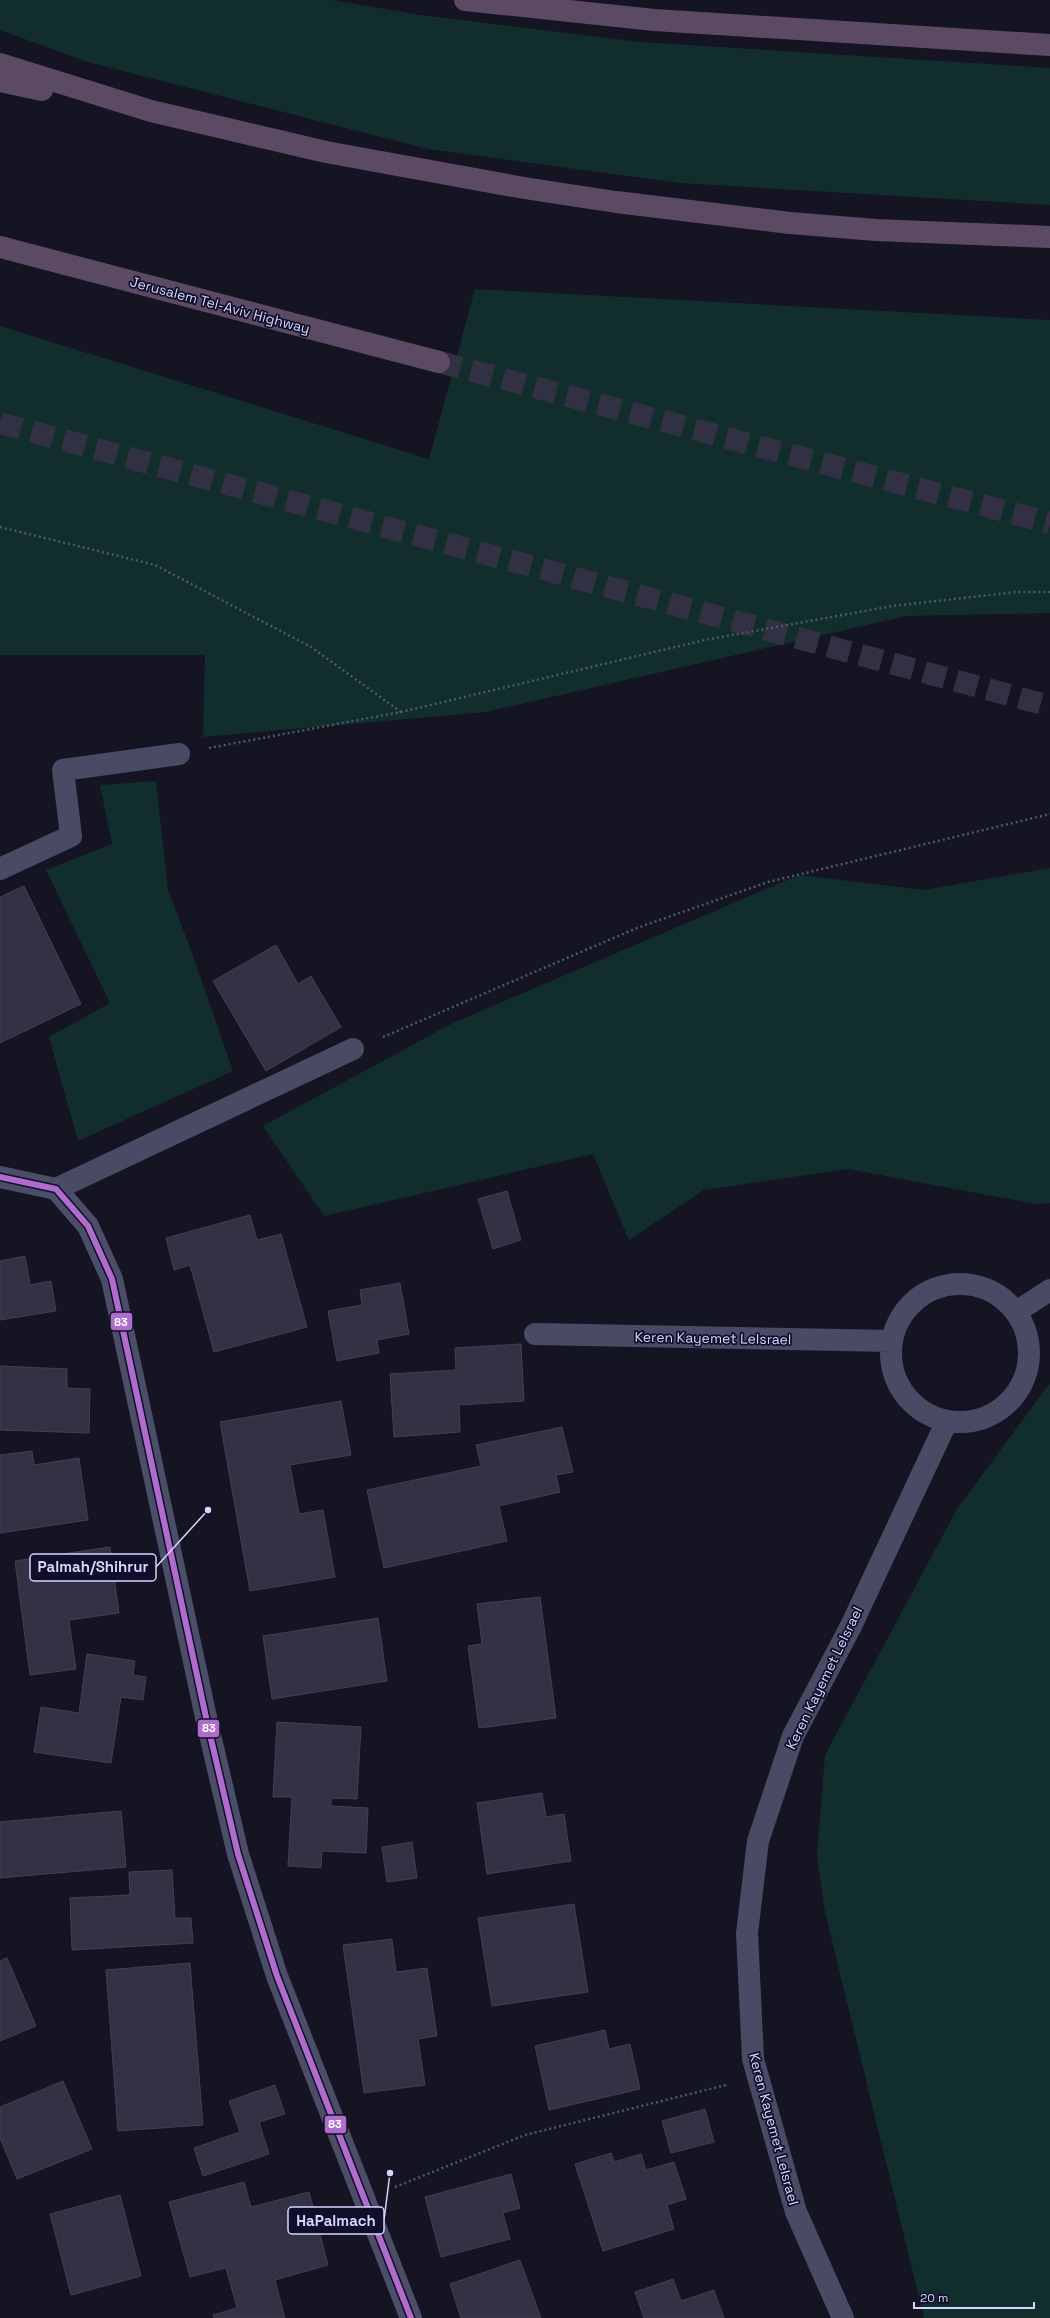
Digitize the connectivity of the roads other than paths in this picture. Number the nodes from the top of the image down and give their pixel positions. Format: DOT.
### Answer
graph roads {
  1 [pos="465,0"];
  2 [pos="1050,45"];
  3 [pos="0,64"];
  4 [pos="0,81"];
  5 [pos="220,127"];
  6 [pos="1050,237"];
  7 [pos="0,247"];
  8 [pos="439,362"];
  9 [pos="179,754"];
  10 [pos="0,869"];
  11 [pos="353,1049"];
  12 [pos="0,1177"];
  13 [pos="56,1189"];
  14 [pos="1050,1290"];
  15 [pos="1016,1312"];
  16 [pos="535,1334"];
  17 [pos="891,1341"];
  18 [pos="948,1421"];
  19 [pos="411,2318"];
  20 [pos="843,2318"];
  1 -- 2 [label="highway"];
  3 -- 5 [label="highway"];
  4 -- 5 [label="highway"];
  5 -- 6 [label="highway"];
  7 -- 8 [label="highway, Jerusalem Tel-Aviv Highway"];
  9 -- 10 [label="street"];
  11 -- 13 [label="street"];
  12 -- 13 [label="street"];
  13 -- 19 [label="street"];
  14 -- 15 [label="street"];
  15 -- 17 [label="street"];
  15 -- 18 [label="street"];
  16 -- 17 [label="street, Keren Kayemet LeIsrael"];
  17 -- 18 [label="street"];
  18 -- 20 [label="street, Keren Kayemet LeIsrael"];
}
